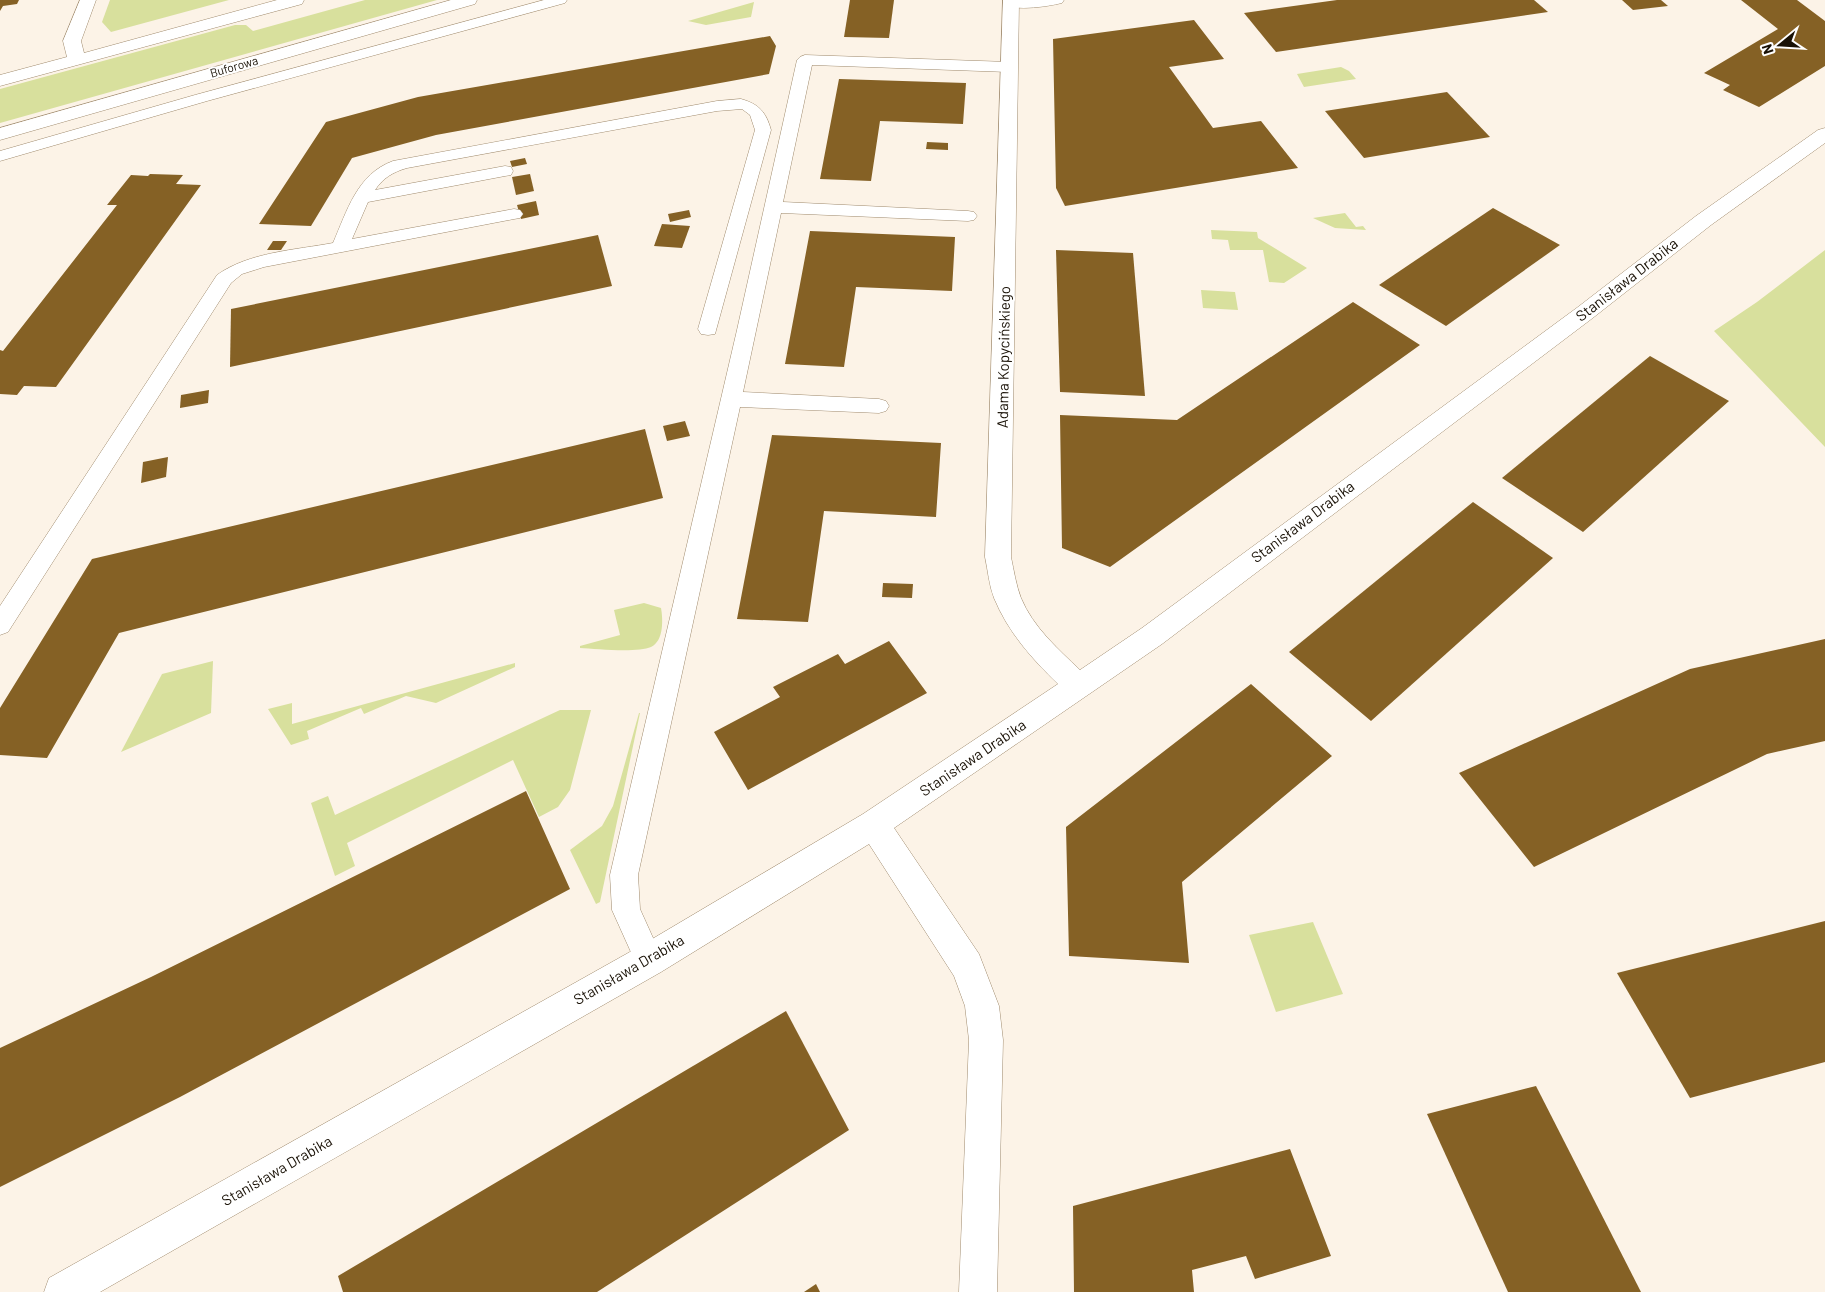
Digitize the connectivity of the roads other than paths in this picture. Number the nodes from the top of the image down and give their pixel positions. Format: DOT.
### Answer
graph roads {
  1 [pos="88,0"];
  2 [pos="296,0"];
  3 [pos="469,0"];
  4 [pos="560,0"];
  5 [pos="1057,0"];
  6 [pos="1011,2"];
  7 [pos="77,60"];
  8 [pos="1009,68"];
  9 [pos="0,81"];
  10 [pos="0,134"];
  11 [pos="1825,134"];
  12 [pos="0,156"];
  13 [pos="505,171"];
  14 [pos="362,198"];
  15 [pos="774,207"];
  16 [pos="514,214"];
  17 [pos="968,216"];
  18 [pos="340,247"];
  19 [pos="708,329"];
  20 [pos="732,399"];
  21 [pos="879,406"];
  22 [pos="0,625"];
  23 [pos="1078,686"];
  24 [pos="874,824"];
  25 [pos="648,960"];
  26 [pos="63,1292"];
  27 [pos="978,1292"];
  1 -- 7 [label="street"];
  2 -- 7 [label="street"];
  3 -- 10 [label="street, Buforowa"];
  4 -- 12 [label="lane"];
  5 -- 6 [label="lane"];
  6 -- 8 [label="street, Adama Kopycińskiego"];
  7 -- 9 [label="street"];
  8 -- 15 [label="lane"];
  8 -- 23 [label="street, Adama Kopycińskiego"];
  11 -- 23 [label="street, Stanisława Drabika"];
  13 -- 14 [label="lane"];
  14 -- 18 [label="lane"];
  14 -- 19 [label="lane"];
  15 -- 17 [label="lane"];
  15 -- 20 [label="lane"];
  16 -- 18 [label="lane"];
  18 -- 22 [label="lane"];
  20 -- 21 [label="lane"];
  20 -- 25 [label="lane"];
  23 -- 24 [label="street, Stanisława Drabika"];
  24 -- 25 [label="street, Stanisława Drabika"];
  24 -- 27 [label="street"];
  25 -- 26 [label="street, Stanisława Drabika"];
}
